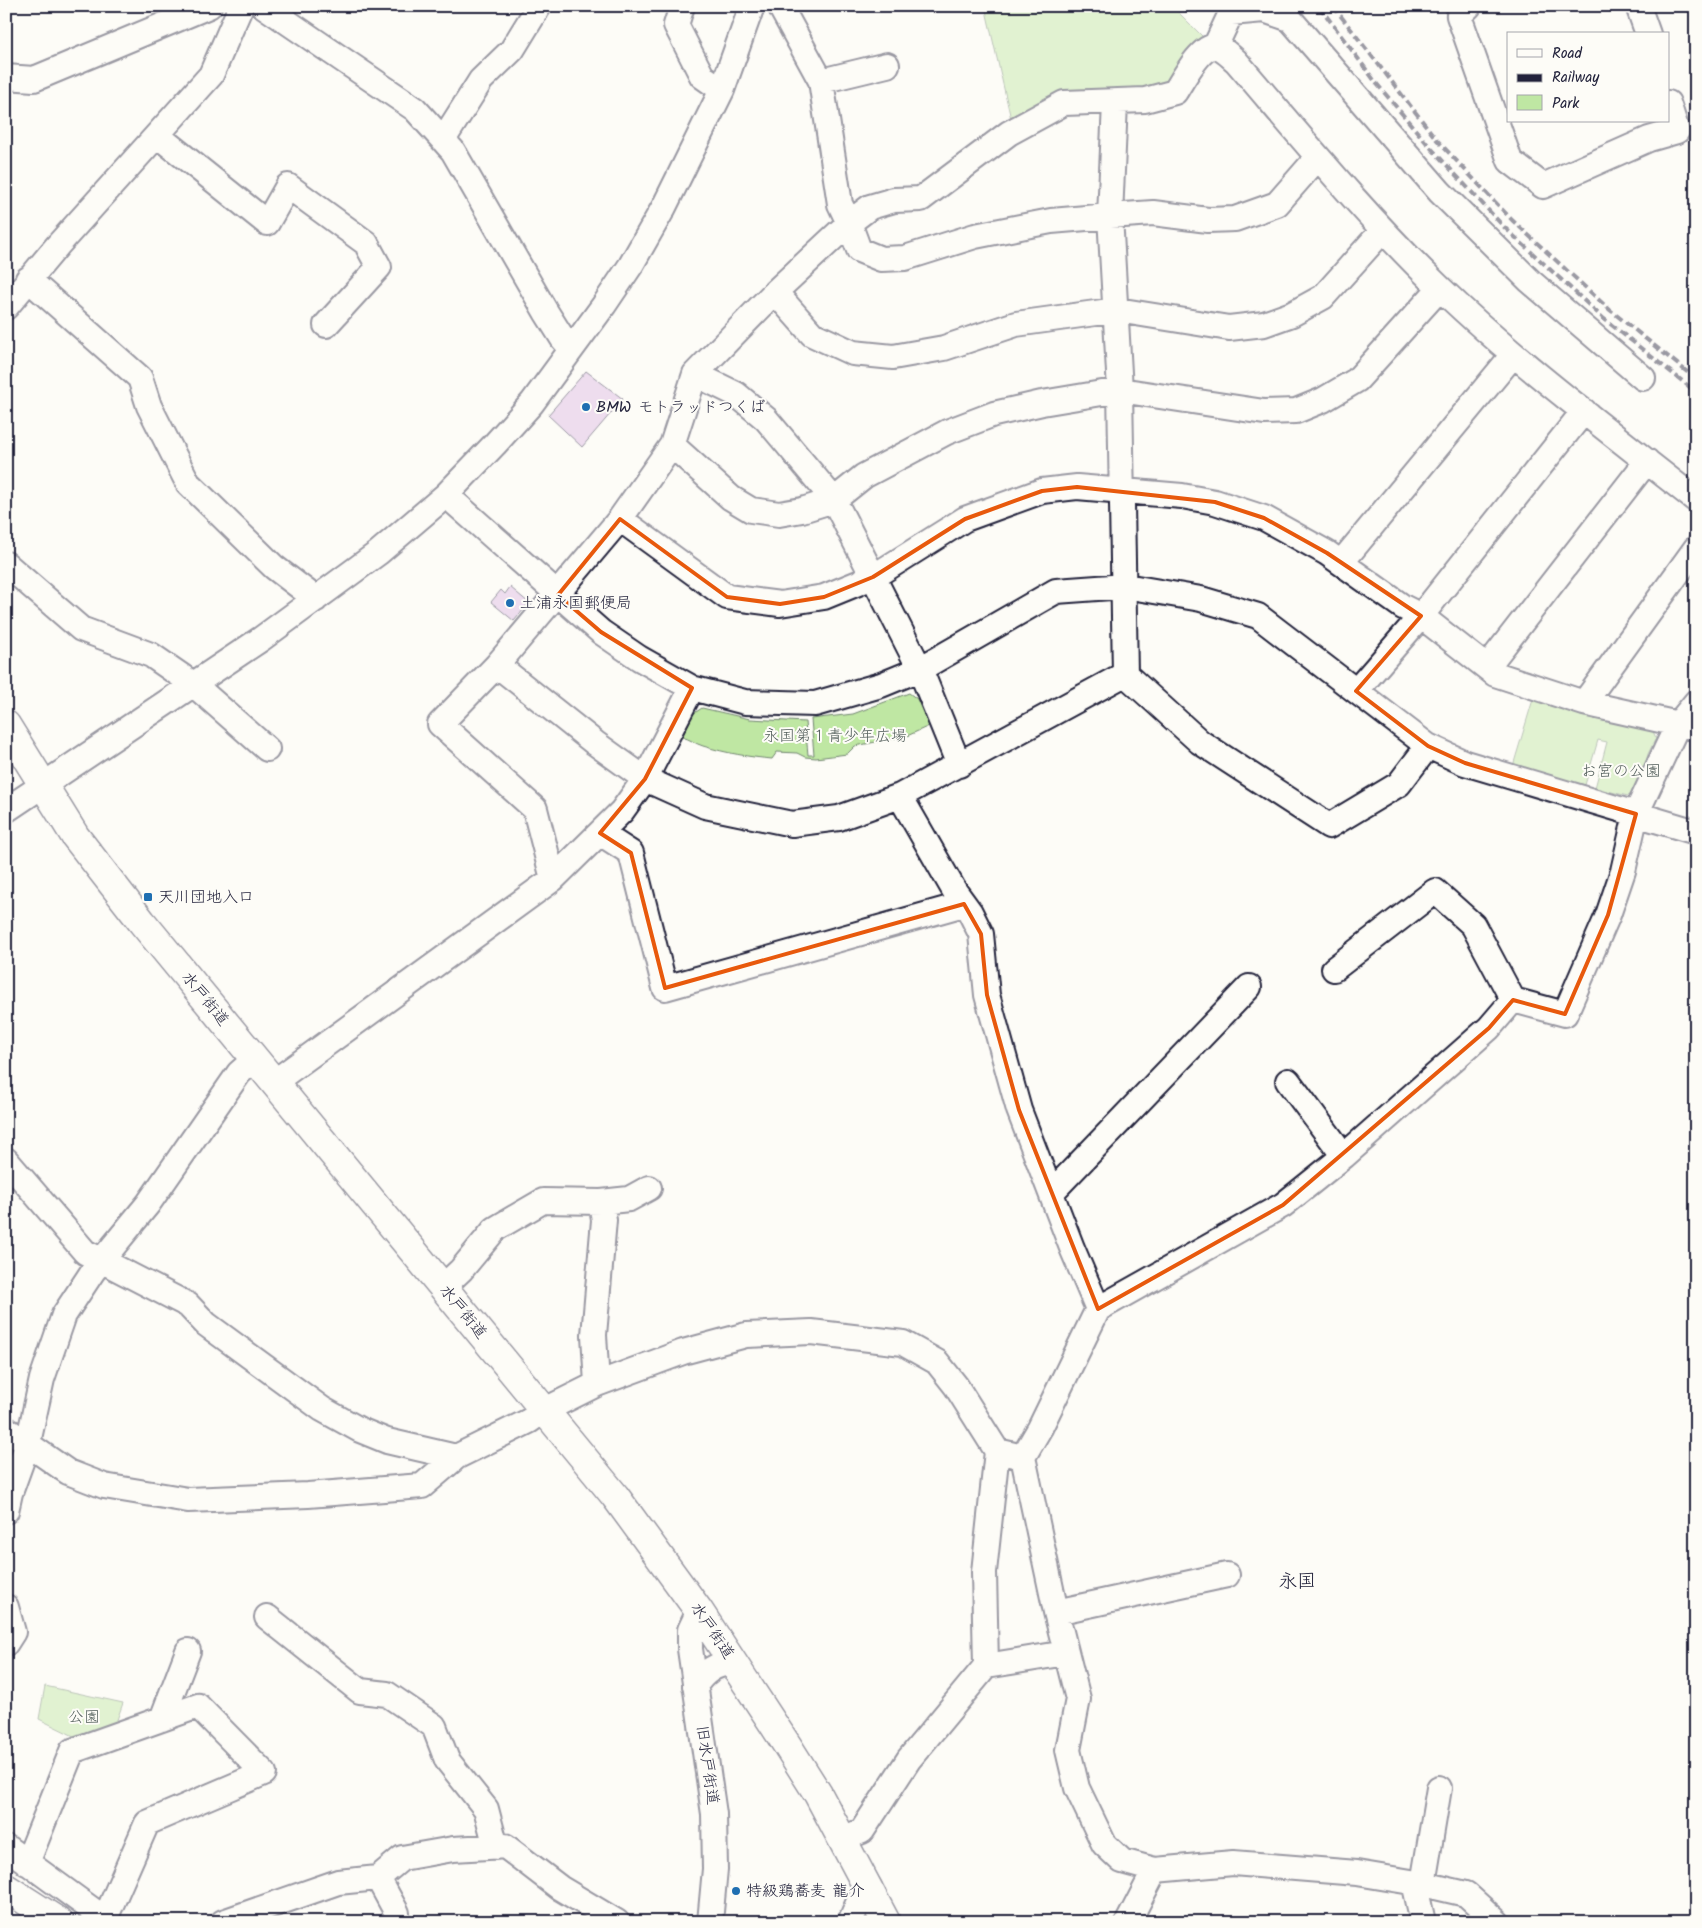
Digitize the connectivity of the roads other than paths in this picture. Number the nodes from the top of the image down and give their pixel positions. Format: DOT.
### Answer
graph roads {
  1 [pos="209,6"];
  2 [pos="241,6"];
  3 [pos="264,6"];
  4 [pos="539,6"];
  5 [pos="682,6"];
  6 [pos="752,6"];
  7 [pos="780,6"];
  8 [pos="1469,6"];
  9 [pos="1638,6"];
  10 [pos="1647,32"];
  11 [pos="1215,46"];
  12 [pos="887,65"];
  13 [pos="6,77"];
  14 [pos="821,81"];
  15 [pos="722,90"];
  16 [pos="1115,103"];
  17 [pos="1670,106"];
  18 [pos="1686,134"];
  19 [pos="157,135"];
  20 [pos="443,140"];
  21 [pos="1318,157"];
  22 [pos="1110,216"];
  23 [pos="849,222"];
  24 [pos="1383,230"];
  25 [pos="28,279"];
  26 [pos="1440,288"];
  27 [pos="775,292"];
  28 [pos="6,307"];
  29 [pos="1117,310"];
  30 [pos="326,325"];
  31 [pos="572,348"];
  32 [pos="1513,355"];
  33 [pos="695,374"];
  34 [pos="1643,378"];
  35 [pos="1120,390"];
  36 [pos="1584,411"];
  37 [pos="672,445"];
  38 [pos="1647,461"];
  39 [pos="1123,492"];
  40 [pos="446,495"];
  41 [pos="834,500"];
  42 [pos="1696,500"];
  43 [pos="620,519"];
  44 [pos="1696,548"];
  45 [pos="1341,562"];
  46 [pos="6,564"];
  47 [pos="873,577"];
  48 [pos="1125,586"];
  49 [pos="558,595"];
  50 [pos="316,599"];
  51 [pos="1421,616"];
  52 [pos="497,665"];
  53 [pos="1487,667"];
  54 [pos="920,669"];
  55 [pos="1125,674"];
  56 [pos="193,684"];
  57 [pos="692,688"];
  58 [pos="1356,692"];
  59 [pos="1696,702"];
  60 [pos="1584,703"];
  61 [pos="6,724"];
  62 [pos="1687,726"];
  63 [pos="1428,746"];
  64 [pos="267,749"];
  65 [pos="959,765"];
  66 [pos="646,780"];
  67 [pos="43,786"];
  68 [pos="900,796"];
  69 [pos="6,810"];
  70 [pos="1636,814"];
  71 [pos="1696,832"];
  72 [pos="600,833"];
  73 [pos="553,879"];
  74 [pos="964,904"];
  75 [pos="1334,969"];
  76 [pos="1249,987"];
  77 [pos="1513,1000"];
  78 [pos="255,1059"];
  79 [pos="1288,1081"];
  80 [pos="274,1082"];
  81 [pos="1344,1156"];
  82 [pos="6,1160"];
  83 [pos="649,1188"];
  84 [pos="1051,1192"];
  85 [pos="601,1202"];
  86 [pos="101,1262"];
  87 [pos="442,1287"];
  88 [pos="1098,1309"];
  89 [pos="597,1384"];
  90 [pos="543,1410"];
  91 [pos="6,1429"];
  92 [pos="28,1443"];
  93 [pos="997,1451"];
  94 [pos="456,1457"];
  95 [pos="1023,1457"];
  96 [pos="6,1511"];
  97 [pos="1227,1575"];
  98 [pos="6,1607"];
  99 [pos="699,1611"];
  100 [pos="1056,1612"];
  101 [pos="267,1617"];
  102 [pos="6,1643"];
  103 [pos="188,1652"];
  104 [pos="1066,1652"];
  105 [pos="734,1664"];
  106 [pos="986,1666"];
  107 [pos="695,1686"];
  108 [pos="162,1719"];
  109 [pos="1439,1788"];
  110 [pos="842,1839"];
  111 [pos="6,1847"];
  112 [pos="496,1847"];
  113 [pos="27,1864"];
  114 [pos="1154,1870"];
  115 [pos="378,1878"];
  116 [pos="1419,1883"];
  117 [pos="6,1888"];
  118 [pos="869,1888"];
  119 [pos="107,1920"];
  120 [pos="60,1922"];
  121 [pos="224,1922"];
  122 [pos="396,1922"];
  123 [pos="617,1922"];
  124 [pos="710,1922"];
  125 [pos="850,1922"];
  126 [pos="886,1922"];
  127 [pos="1128,1922"];
  128 [pos="1423,1922"];
  129 [pos="1497,1922"];
  1 -- 13 [label="street"];
  2 -- 19 [label="street"];
  3 -- 20 [label="street"];
  4 -- 20 [label="street"];
  5 -- 15 [label="street"];
  6 -- 15 [label="street"];
  7 -- 14 [label="street"];
  8 -- 18 [label="street"];
  9 -- 10 [label="street"];
  11 -- 16 [label="street"];
  11 -- 21 [label="street"];
  11 -- 34 [label="street"];
  12 -- 14 [label="street"];
  14 -- 23 [label="street"];
  15 -- 31 [label="street"];
  16 -- 22 [label="street"];
  16 -- 23 [label="street"];
  17 -- 18 [label="street"];
  19 -- 25 [label="street"];
  19 -- 30 [label="street"];
  20 -- 31 [label="street"];
  21 -- 22 [label="street"];
  21 -- 24 [label="street"];
  22 -- 23 [label="street"];
  22 -- 29 [label="street"];
  23 -- 27 [label="street"];
  24 -- 26 [label="street"];
  24 -- 29 [label="street"];
  25 -- 28 [label="street"];
  25 -- 50 [label="street"];
  26 -- 32 [label="street"];
  26 -- 35 [label="street"];
  27 -- 29 [label="street"];
  27 -- 33 [label="street"];
  29 -- 35 [label="street"];
  31 -- 40 [label="street"];
  32 -- 36 [label="street"];
  32 -- 45 [label="street"];
  33 -- 37 [label="street"];
  33 -- 41 [label="street"];
  35 -- 39 [label="street"];
  35 -- 41 [label="street"];
  36 -- 38 [label="street"];
  36 -- 51 [label="street"];
  37 -- 41 [label="street"];
  37 -- 43 [label="street"];
  38 -- 42 [label="street"];
  38 -- 53 [label="street"];
  39 -- 45 [label="street"];
  39 -- 47 [label="street"];
  39 -- 48 [label="street"];
  40 -- 49 [label="street"];
  40 -- 50 [label="street"];
  41 -- 47 [label="street"];
  43 -- 47 [label="street"];
  43 -- 49 [label="street"];
  44 -- 60 [label="street"];
  45 -- 51 [label="street"];
  46 -- 56 [label="street"];
  47 -- 54 [label="street"];
  48 -- 54 [label="street"];
  48 -- 55 [label="street"];
  48 -- 58 [label="street"];
  49 -- 52 [label="street"];
  49 -- 57 [label="street"];
  50 -- 56 [label="street"];
  51 -- 53 [label="street"];
  51 -- 58 [label="street"];
  52 -- 66 [label="street"];
  52 -- 73 [label="street"];
  53 -- 60 [label="street"];
  54 -- 57 [label="street"];
  54 -- 65 [label="street"];
  55 -- 63 [label="street"];
  55 -- 65 [label="street"];
  56 -- 64 [label="street"];
  56 -- 67 [label="street"];
  57 -- 66 [label="street"];
  58 -- 63 [label="street"];
  59 -- 62 [label="street"];
  60 -- 62 [label="street"];
  61 -- 67 [label="highway, 水戸街道"];
  62 -- 70 [label="street"];
  63 -- 70 [label="street"];
  65 -- 68 [label="street"];
  66 -- 68 [label="street"];
  66 -- 72 [label="street"];
  67 -- 69 [label="street"];
  67 -- 78 [label="highway, 水戸街道"];
  68 -- 74 [label="street"];
  70 -- 71 [label="street"];
  70 -- 77 [label="street"];
  72 -- 73 [label="street"];
  72 -- 74 [label="street"];
  73 -- 80 [label="street"];
  74 -- 84 [label="street"];
  75 -- 77 [label="street"];
  76 -- 84 [label="street"];
  77 -- 81 [label="street"];
  78 -- 80 [label="highway, 水戸街道"];
  78 -- 86 [label="street"];
  79 -- 81 [label="street"];
  80 -- 87 [label="highway, 水戸街道"];
  81 -- 88 [label="street"];
  82 -- 86 [label="street"];
  83 -- 85 [label="street"];
  84 -- 88 [label="street"];
  85 -- 87 [label="street"];
  85 -- 89 [label="street"];
  86 -- 92 [label="street"];
  86 -- 94 [label="street"];
  87 -- 90 [label="highway, 水戸街道"];
  88 -- 95 [label="street"];
  89 -- 90 [label="street"];
  89 -- 93 [label="street"];
  90 -- 94 [label="street"];
  90 -- 99 [label="highway, 水戸街道"];
  91 -- 92 [label="street"];
  92 -- 94 [label="street"];
  92 -- 96 [label="street"];
  93 -- 95 [label="street"];
  93 -- 106 [label="street"];
  95 -- 100 [label="street"];
  97 -- 100 [label="street"];
  98 -- 102 [label="street"];
  99 -- 105 [label="highway, 水戸街道"];
  99 -- 107 [label="street, 旧水戸街道"];
  100 -- 104 [label="street"];
  101 -- 112 [label="street"];
  103 -- 108 [label="street"];
  104 -- 106 [label="street"];
  104 -- 114 [label="street"];
  105 -- 107 [label="street"];
  105 -- 110 [label="highway, 水戸街道"];
  106 -- 110 [label="street"];
  107 -- 124 [label="street, 旧水戸街道"];
  108 -- 113 [label="street"];
  108 -- 119 [label="street"];
  109 -- 116 [label="street"];
  110 -- 118 [label="highway, 水戸街道"];
  111 -- 113 [label="street"];
  112 -- 115 [label="street"];
  112 -- 123 [label="street"];
  113 -- 119 [label="street"];
  114 -- 116 [label="street"];
  114 -- 127 [label="street"];
  115 -- 121 [label="street"];
  115 -- 122 [label="street"];
  116 -- 128 [label="street"];
  116 -- 129 [label="street"];
  117 -- 120 [label="highway"];
  118 -- 125 [label="street"];
  118 -- 126 [label="highway, 水戸街道"];
}
